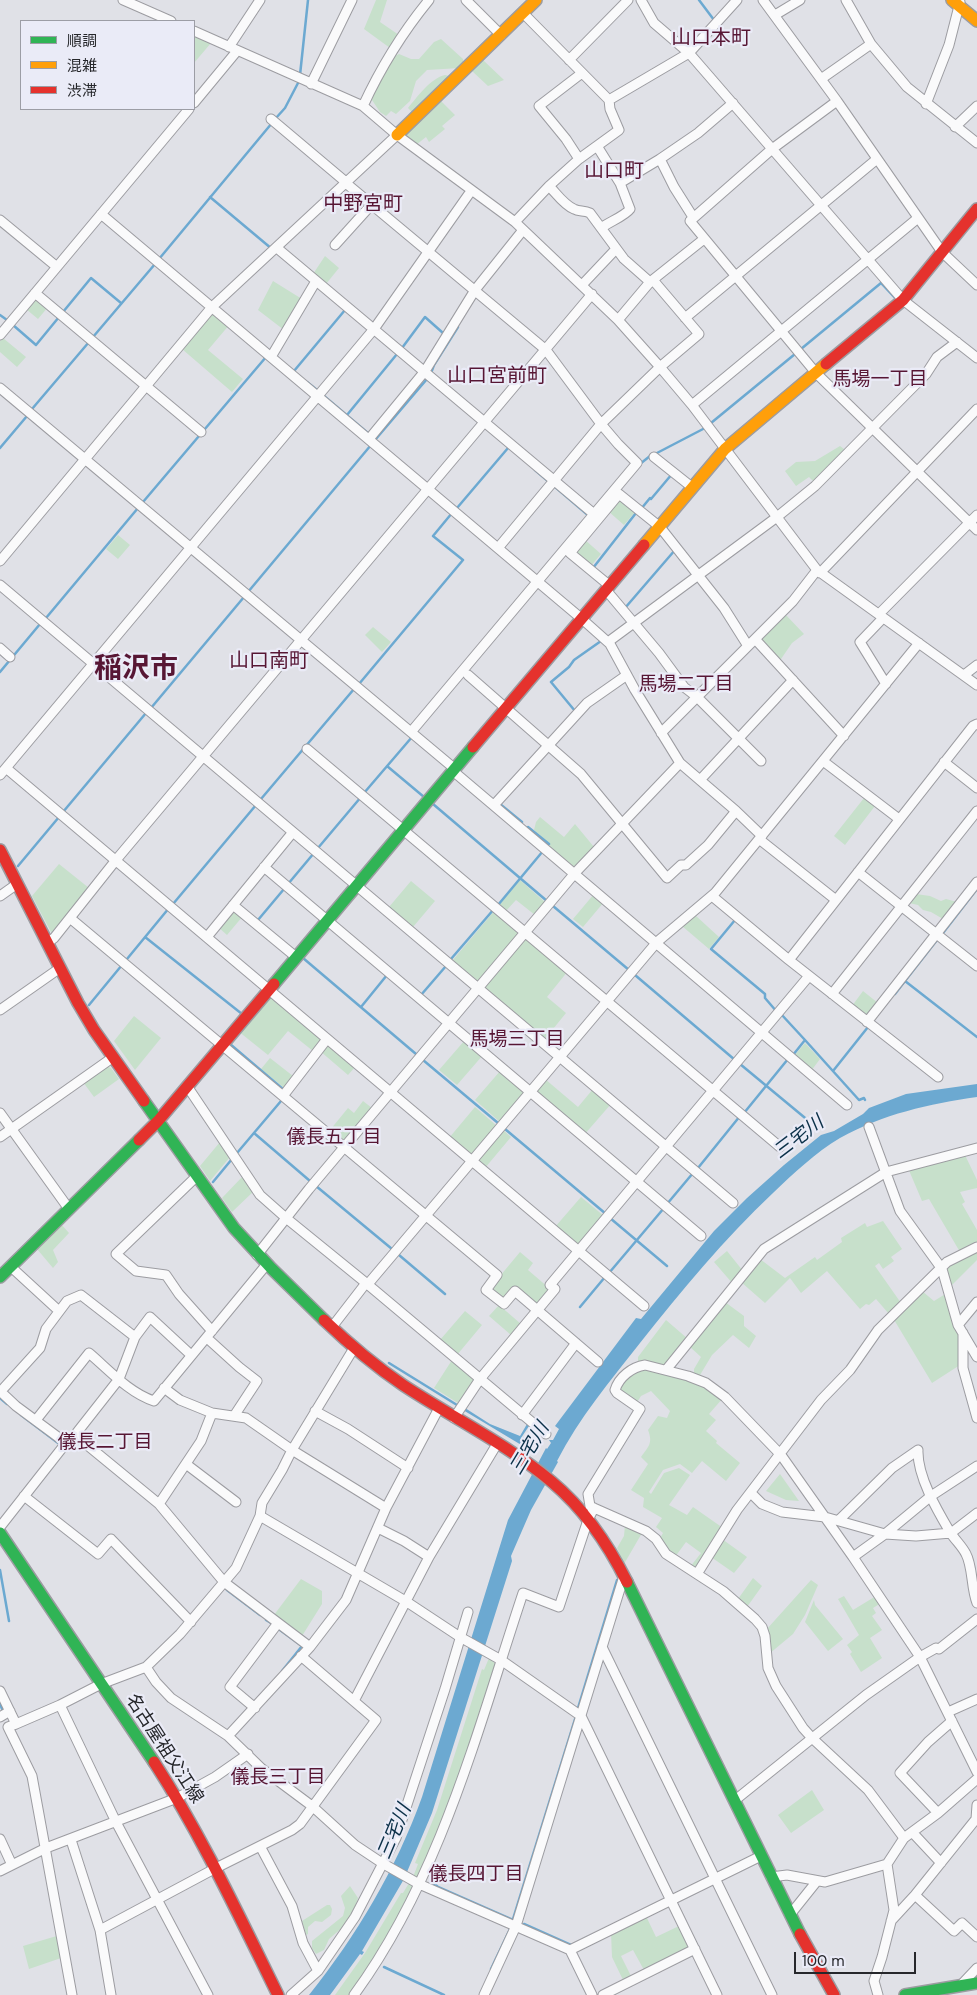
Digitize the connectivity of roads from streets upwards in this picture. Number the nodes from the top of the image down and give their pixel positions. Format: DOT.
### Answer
graph roads {
  1 [pos="123,0"];
  2 [pos="352,0"];
  3 [pos="429,0"];
  4 [pos="466,0"];
  5 [pos="536,0"];
  6 [pos="628,0"];
  7 [pos="641,0"];
  8 [pos="724,0"];
  9 [pos="764,0"];
  10 [pos="800,0"];
  11 [pos="846,0"];
  12 [pos="257,1"];
  13 [pos="957,2"];
  14 [pos="142,4"];
  15 [pos="734,4"];
  16 [pos="523,13"];
  17 [pos="774,15"];
  18 [pos="169,20"];
  19 [pos="977,21"];
  20 [pos="195,31"];
  21 [pos="501,35"];
  22 [pos="871,44"];
  23 [pos="233,49"];
  24 [pos="689,53"];
  25 [pos="569,60"];
  26 [pos="582,74"];
  27 [pos="821,79"];
  28 [pos="311,84"];
  29 [pos="609,100"];
  30 [pos="837,101"];
  31 [pos="195,102"];
  32 [pos="733,104"];
  33 [pos="926,104"];
  34 [pos="363,106"];
  35 [pos="977,106"];
  36 [pos="188,110"];
  37 [pos="271,119"];
  38 [pos="955,127"];
  39 [pos="397,135"];
  40 [pos="977,143"];
  41 [pos="597,146"];
  42 [pos="772,149"];
  43 [pos="580,159"];
  44 [pos="660,159"];
  45 [pos="877,159"];
  46 [pos="347,183"];
  47 [pos="620,183"];
  48 [pos="549,186"];
  49 [pos="471,191"];
  50 [pos="372,204"];
  51 [pos="822,205"];
  52 [pos="977,210"];
  53 [pos="101,214"];
  54 [pos="693,217"];
  55 [pos="918,218"];
  56 [pos="0,220"];
  57 [pos="515,222"];
  58 [pos="600,228"];
  59 [pos="523,230"];
  60 [pos="704,239"];
  61 [pos="334,245"];
  62 [pos="277,248"];
  63 [pos="616,249"];
  64 [pos="429,252"];
  65 [pos="942,252"];
  66 [pos="869,259"];
  67 [pos="57,266"];
  68 [pos="736,276"];
  69 [pos="316,280"];
  70 [pos="652,281"];
  71 [pos="977,284"];
  72 [pos="582,285"];
  73 [pos="475,290"];
  74 [pos="35,293"];
  75 [pos="592,294"];
  76 [pos="904,300"];
  77 [pos="212,308"];
  78 [pos="685,318"];
  79 [pos="618,320"];
  80 [pos="374,329"];
  81 [pos="782,331"];
  82 [pos="0,335"];
  83 [pos="957,342"];
  84 [pos="546,350"];
  85 [pos="271,357"];
  86 [pos="977,358"];
  87 [pos="660,367"];
  88 [pos="425,371"];
  89 [pos="816,373"];
  90 [pos="147,386"];
  91 [pos="0,388"];
  92 [pos="318,396"];
  93 [pos="692,405"];
  94 [pos="977,408"];
  95 [pos="486,422"];
  96 [pos="601,424"];
  97 [pos="872,428"];
  98 [pos="201,432"];
  99 [pos="369,439"];
  100 [pos="725,449"];
  101 [pos="654,457"];
  102 [pos="85,459"];
  103 [pos="917,472"];
  104 [pos="554,481"];
  105 [pos="693,488"];
  106 [pos="428,489"];
  107 [pos="594,514"];
  108 [pos="977,515"];
  109 [pos="777,517"];
  110 [pos="969,522"];
  111 [pos="660,527"];
  112 [pos="977,530"];
  113 [pos="191,548"];
  114 [pos="498,548"];
  115 [pos="0,561"];
  116 [pos="818,571"];
  117 [pos="698,576"];
  118 [pos="537,581"];
  119 [pos="0,585"];
  120 [pos="608,588"];
  121 [pos="881,616"];
  122 [pos="582,619"];
  123 [pos="633,622"];
  124 [pos="755,639"];
  125 [pos="301,640"];
  126 [pos="608,642"];
  127 [pos="919,643"];
  128 [pos="748,646"];
  129 [pos="0,648"];
  130 [pos="10,657"];
  131 [pos="93,664"];
  132 [pos="977,666"];
  133 [pos="468,674"];
  134 [pos="626,675"];
  135 [pos="964,675"];
  136 [pos="793,680"];
  137 [pos="886,684"];
  138 [pos="977,685"];
  139 [pos="697,697"];
  140 [pos="507,708"];
  141 [pos="977,724"];
  142 [pos="411,732"];
  143 [pos="661,733"];
  144 [pos="844,736"];
  145 [pos="738,738"];
  146 [pos="548,745"];
  147 [pos="307,749"];
  148 [pos="204,756"];
  149 [pos="761,760"];
  150 [pos="823,761"];
  151 [pos="944,762"];
  152 [pos="680,763"];
  153 [pos="454,770"];
  154 [pos="3,771"];
  155 [pos="700,780"];
  156 [pos="977,788"];
  157 [pos="494,805"];
  158 [pos="736,811"];
  159 [pos="977,811"];
  160 [pos="899,819"];
  161 [pos="622,823"];
  162 [pos="404,830"];
  163 [pos="294,832"];
  164 [pos="761,837"];
  165 [pos="0,850"];
  166 [pos="116,860"];
  167 [pos="264,867"];
  168 [pos="858,872"];
  169 [pos="576,873"];
  170 [pos="977,882"];
  171 [pos="17,884"];
  172 [pos="357,886"];
  173 [pos="0,896"];
  174 [pos="712,896"];
  175 [pos="836,900"];
  176 [pos="233,905"];
  177 [pos="902,906"];
  178 [pos="70,918"];
  179 [pos="327,921"];
  180 [pos="526,932"];
  181 [pos="936,934"];
  182 [pos="207,937"];
  183 [pos="657,942"];
  184 [pos="47,943"];
  185 [pos="296,957"];
  186 [pos="789,960"];
  187 [pos="977,966"];
  188 [pos="60,968"];
  189 [pos="809,976"];
  190 [pos="479,988"];
  191 [pos="269,990"];
  192 [pos="832,994"];
  193 [pos="607,1001"];
  194 [pos="0,1010"];
  195 [pos="867,1022"];
  196 [pos="449,1023"];
  197 [pos="762,1032"];
  198 [pos="327,1039"];
  199 [pos="222,1045"];
  200 [pos="560,1057"];
  201 [pos="112,1058"];
  202 [pos="938,1077"];
  203 [pos="187,1086"];
  204 [pos="713,1090"];
  205 [pos="391,1092"];
  206 [pos="530,1092"];
  207 [pos="283,1096"];
  208 [pos="847,1105"];
  209 [pos="0,1112"];
  210 [pos="158,1121"];
  211 [pos="869,1128"];
  212 [pos="11,1129"];
  213 [pos="0,1136"];
  214 [pos="344,1147"];
  215 [pos="666,1147"];
  216 [pos="780,1147"];
  217 [pos="977,1148"];
  218 [pos="472,1161"];
  219 [pos="886,1172"];
  220 [pos="197,1176"];
  221 [pos="636,1182"];
  222 [pos="732,1203"];
  223 [pos="69,1209"];
  224 [pos="426,1216"];
  225 [pos="286,1218"];
  226 [pos="701,1236"];
  227 [pos="977,1247"];
  228 [pos="579,1251"];
  229 [pos="257,1254"];
  230 [pos="267,1264"];
  231 [pos="10,1266"];
  232 [pos="942,1268"];
  233 [pos="0,1277"];
  234 [pos="367,1284"];
  235 [pos="977,1302"];
  236 [pos="644,1306"];
  237 [pos="537,1310"];
  238 [pos="59,1312"];
  239 [pos="332,1327"];
  240 [pos="961,1329"];
  241 [pos="209,1334"];
  242 [pos="135,1337"];
  243 [pos="576,1343"];
  244 [pos="354,1348"];
  245 [pos="192,1355"];
  246 [pos="977,1357"];
  247 [pos="598,1362"];
  248 [pos="666,1370"];
  249 [pos="480,1378"];
  250 [pos="119,1379"];
  251 [pos="164,1388"];
  252 [pos="0,1391"];
  253 [pos="439,1408"];
  254 [pos="315,1411"];
  255 [pos="212,1413"];
  256 [pos="234,1416"];
  257 [pos="522,1416"];
  258 [pos="454,1418"];
  259 [pos="977,1418"];
  260 [pos="36,1420"];
  261 [pos="546,1434"];
  262 [pos="75,1436"];
  263 [pos="66,1443"];
  264 [pos="497,1444"];
  265 [pos="292,1450"];
  266 [pos="781,1455"];
  267 [pos="186,1464"];
  268 [pos="977,1466"];
  269 [pos="408,1468"];
  270 [pos="751,1493"];
  271 [pos="24,1496"];
  272 [pos="931,1496"];
  273 [pos="236,1502"];
  274 [pos="159,1504"];
  275 [pos="386,1508"];
  276 [pos="594,1508"];
  277 [pos="977,1513"];
  278 [pos="260,1516"];
  279 [pos="825,1517"];
  280 [pos="588,1520"];
  281 [pos="839,1520"];
  282 [pos="0,1527"];
  283 [pos="378,1528"];
  284 [pos="0,1533"];
  285 [pos="951,1533"];
  286 [pos="885,1534"];
  287 [pos="853,1556"];
  288 [pos="429,1557"];
  289 [pos="358,1573"];
  290 [pos="697,1574"];
  291 [pos="624,1576"];
  292 [pos="224,1582"];
  293 [pos="407,1602"];
  294 [pos="977,1603"];
  295 [pos="468,1612"];
  296 [pos="977,1619"];
  297 [pos="191,1622"];
  298 [pos="278,1623"];
  299 [pos="461,1638"];
  300 [pos="310,1647"];
  301 [pos="602,1647"];
  302 [pos="301,1656"];
  303 [pos="920,1657"];
  304 [pos="497,1658"];
  305 [pos="146,1667"];
  306 [pos="101,1684"];
  307 [pos="0,1691"];
  308 [pos="977,1699"];
  309 [pos="354,1702"];
  310 [pos="60,1705"];
  311 [pos="256,1708"];
  312 [pos="10,1710"];
  313 [pos="581,1716"];
  314 [pos="0,1717"];
  315 [pos="950,1717"];
  316 [pos="16,1724"];
  317 [pos="228,1736"];
  318 [pos="812,1738"];
  319 [pos="248,1754"];
  320 [pos="977,1772"];
  321 [pos="977,1779"];
  322 [pos="176,1798"];
  323 [pos="734,1801"];
  324 [pos="977,1805"];
  325 [pos="312,1806"];
  326 [pos="938,1813"];
  327 [pos="116,1822"];
  328 [pos="912,1832"];
  329 [pos="904,1838"];
  330 [pos="0,1839"];
  331 [pos="71,1840"];
  332 [pos="260,1846"];
  333 [pos="46,1848"];
  334 [pos="760,1856"];
  335 [pos="941,1863"];
  336 [pos="383,1864"];
  337 [pos="887,1864"];
  338 [pos="12,1865"];
  339 [pos="216,1868"];
  340 [pos="0,1871"];
  341 [pos="771,1877"];
  342 [pos="716,1878"];
  343 [pos="817,1881"];
  344 [pos="415,1882"];
  345 [pos="915,1895"];
  346 [pos="157,1899"];
  347 [pos="671,1900"];
  348 [pos="789,1913"];
  349 [pos="891,1921"];
  350 [pos="516,1926"];
  351 [pos="100,1930"];
  352 [pos="977,1938"];
  353 [pos="695,1949"];
  354 [pos="570,1950"];
  355 [pos="977,1968"];
  356 [pos="318,1971"];
  357 [pos="977,1983"];
  358 [pos="960,1986"];
  359 [pos="72,1995"];
  360 [pos="111,1995"];
  361 [pos="208,1995"];
  362 [pos="278,1995"];
  363 [pos="291,1995"];
  364 [pos="354,1995"];
  365 [pos="484,1995"];
  366 [pos="592,1995"];
  367 [pos="602,1995"];
  368 [pos="717,1995"];
  369 [pos="772,1995"];
  370 [pos="834,1995"];
  371 [pos="878,1995"];
  372 [pos="906,1995"];
  1 -- 14 [label="street"];
  2 -- 28 [label="street"];
  3 -- 34 [label="street"];
  4 -- 21 [label="street"];
  5 -- 16 [label="street"];
  6 -- 25 [label="street"];
  7 -- 24 [label="street"];
  8 -- 15 [label="street"];
  9 -- 17 [label="street"];
  10 -- 17 [label="street"];
  11 -- 22 [label="street"];
  12 -- 23 [label="street"];
  13 -- 19 [label="street"];
  13 -- 33 [label="street"];
  14 -- 18 [label="street"];
  15 -- 24 [label="street"];
  16 -- 21 [label="street"];
  16 -- 25 [label="street"];
  17 -- 27 [label="street"];
  20 -- 23 [label="street"];
  21 -- 39 [label="street"];
  22 -- 27 [label="street"];
  22 -- 33 [label="street"];
  23 -- 28 [label="street"];
  23 -- 31 [label="street"];
  24 -- 29 [label="street"];
  24 -- 32 [label="street"];
  25 -- 26 [label="street"];
  26 -- 29 [label="street"];
  26 -- 43 [label="street"];
  27 -- 30 [label="street"];
  28 -- 34 [label="street"];
  29 -- 41 [label="street"];
  30 -- 42 [label="street"];
  30 -- 45 [label="street"];
  32 -- 42 [label="street"];
  32 -- 44 [label="street"];
  33 -- 38 [label="street"];
  34 -- 39 [label="street"];
  35 -- 38 [label="street"];
  36 -- 53 [label="street"];
  37 -- 46 [label="street"];
  38 -- 40 [label="street"];
  39 -- 46 [label="street"];
  39 -- 49 [label="street"];
  41 -- 43 [label="street"];
  41 -- 47 [label="street"];
  42 -- 51 [label="street"];
  42 -- 54 [label="street"];
  43 -- 48 [label="street"];
  44 -- 47 [label="street"];
  44 -- 54 [label="street"];
  45 -- 51 [label="street"];
  45 -- 55 [label="street"];
  46 -- 50 [label="street"];
  46 -- 62 [label="street"];
  47 -- 58 [label="street"];
  48 -- 57 [label="street"];
  48 -- 58 [label="street"];
  49 -- 57 [label="street"];
  49 -- 64 [label="street"];
  50 -- 61 [label="street"];
  50 -- 64 [label="street"];
  51 -- 66 [label="street"];
  51 -- 68 [label="street"];
  52 -- 65 [label="street"];
  53 -- 67 [label="street"];
  53 -- 77 [label="street"];
  54 -- 60 [label="street"];
  55 -- 65 [label="street"];
  55 -- 66 [label="street"];
  56 -- 67 [label="street"];
  57 -- 59 [label="street"];
  58 -- 63 [label="street"];
  59 -- 72 [label="street"];
  59 -- 73 [label="street"];
  60 -- 68 [label="street"];
  60 -- 70 [label="street"];
  62 -- 69 [label="street"];
  62 -- 77 [label="street"];
  63 -- 70 [label="street"];
  63 -- 72 [label="street"];
  64 -- 73 [label="street"];
  64 -- 80 [label="street"];
  65 -- 71 [label="street"];
  65 -- 76 [label="street"];
  66 -- 76 [label="street"];
  66 -- 81 [label="street"];
  67 -- 74 [label="street"];
  68 -- 78 [label="street"];
  68 -- 81 [label="street"];
  69 -- 80 [label="street"];
  69 -- 85 [label="street"];
  70 -- 78 [label="street"];
  70 -- 79 [label="street"];
  72 -- 75 [label="street"];
  73 -- 84 [label="street"];
  73 -- 88 [label="street"];
  74 -- 82 [label="street"];
  74 -- 90 [label="street"];
  75 -- 79 [label="street"];
  75 -- 84 [label="street"];
  76 -- 83 [label="street"];
  76 -- 89 [label="street"];
  77 -- 85 [label="street"];
  77 -- 90 [label="street"];
  78 -- 87 [label="street"];
  79 -- 87 [label="street"];
  80 -- 88 [label="street"];
  80 -- 92 [label="street"];
  81 -- 89 [label="street"];
  81 -- 93 [label="street"];
  83 -- 86 [label="street"];
  83 -- 97 [label="street"];
  84 -- 95 [label="street"];
  84 -- 96 [label="street"];
  85 -- 92 [label="street"];
  87 -- 93 [label="street"];
  87 -- 96 [label="street"];
  88 -- 95 [label="street"];
  88 -- 99 [label="street"];
  89 -- 97 [label="street"];
  89 -- 100 [label="street"];
  90 -- 98 [label="street"];
  90 -- 102 [label="street"];
  91 -- 102 [label="street"];
  92 -- 99 [label="street"];
  92 -- 113 [label="street"];
  93 -- 100 [label="street"];
  94 -- 103 [label="street"];
  95 -- 104 [label="street"];
  95 -- 106 [label="street"];
  96 -- 104 [label="street"];
  96 -- 107 [label="street"];
  97 -- 103 [label="street"];
  97 -- 109 [label="street"];
  99 -- 106 [label="street"];
  100 -- 105 [label="street"];
  100 -- 109 [label="street"];
  101 -- 105 [label="street"];
  102 -- 113 [label="street"];
  102 -- 115 [label="street"];
  103 -- 110 [label="street"];
  103 -- 116 [label="street"];
  104 -- 107 [label="street"];
  104 -- 114 [label="street"];
  105 -- 111 [label="street"];
  106 -- 114 [label="street"];
  106 -- 125 [label="street"];
  107 -- 118 [label="street"];
  108 -- 110 [label="street"];
  109 -- 116 [label="street"];
  109 -- 117 [label="street"];
  110 -- 112 [label="street"];
  110 -- 121 [label="street"];
  111 -- 117 [label="street"];
  111 -- 120 [label="street"];
  111 -- 120 [label="street"];
  113 -- 125 [label="street"];
  113 -- 131 [label="street"];
  114 -- 118 [label="street"];
  116 -- 121 [label="street"];
  116 -- 124 [label="street"];
  117 -- 123 [label="street"];
  117 -- 128 [label="street"];
  118 -- 122 [label="street"];
  118 -- 142 [label="street"];
  119 -- 131 [label="street"];
  120 -- 122 [label="street"];
  120 -- 123 [label="street"];
  121 -- 127 [label="street"];
  121 -- 137 [label="street"];
  122 -- 126 [label="street"];
  122 -- 140 [label="street"];
  123 -- 126 [label="street"];
  123 -- 139 [label="street"];
  124 -- 128 [label="street"];
  124 -- 136 [label="street"];
  125 -- 142 [label="street"];
  125 -- 148 [label="street"];
  126 -- 134 [label="street"];
  127 -- 135 [label="street"];
  127 -- 137 [label="street"];
  128 -- 139 [label="street"];
  129 -- 130 [label="street"];
  131 -- 148 [label="street"];
  131 -- 154 [label="street"];
  132 -- 135 [label="street"];
  133 -- 140 [label="street"];
  134 -- 143 [label="street"];
  134 -- 146 [label="street"];
  135 -- 138 [label="street"];
  136 -- 144 [label="street"];
  136 -- 145 [label="street"];
  137 -- 144 [label="street"];
  139 -- 143 [label="street"];
  139 -- 145 [label="street"];
  140 -- 146 [label="street"];
  140 -- 153 [label="street"];
  141 -- 151 [label="street"];
  142 -- 153 [label="street"];
  143 -- 152 [label="street"];
  144 -- 150 [label="street"];
  145 -- 149 [label="street"];
  145 -- 155 [label="street"];
  146 -- 157 [label="street"];
  146 -- 161 [label="street"];
  147 -- 162 [label="street"];
  148 -- 163 [label="street"];
  148 -- 166 [label="street"];
  150 -- 160 [label="street"];
  150 -- 164 [label="street"];
  151 -- 156 [label="street"];
  151 -- 160 [label="street"];
  152 -- 155 [label="street"];
  152 -- 161 [label="street"];
  153 -- 157 [label="street"];
  153 -- 162 [label="street"];
  154 -- 166 [label="street"];
  155 -- 158 [label="street"];
  157 -- 169 [label="street"];
  158 -- 161 [label="street"];
  158 -- 164 [label="street"];
  159 -- 177 [label="street"];
  160 -- 168 [label="street"];
  161 -- 169 [label="street"];
  162 -- 172 [label="street"];
  162 -- 180 [label="street"];
  163 -- 167 [label="street"];
  163 -- 172 [label="street"];
  164 -- 174 [label="street"];
  164 -- 175 [label="street"];
  165 -- 171 [label="street"];
  166 -- 178 [label="street"];
  166 -- 182 [label="street"];
  167 -- 176 [label="street"];
  167 -- 179 [label="street"];
  168 -- 175 [label="street"];
  168 -- 177 [label="street"];
  169 -- 180 [label="street"];
  169 -- 183 [label="street"];
  170 -- 181 [label="street"];
  171 -- 173 [label="street"];
  171 -- 184 [label="street"];
  172 -- 179 [label="street"];
  172 -- 190 [label="street"];
  174 -- 183 [label="street"];
  174 -- 186 [label="street"];
  175 -- 186 [label="street"];
  176 -- 182 [label="street"];
  176 -- 185 [label="street"];
  177 -- 181 [label="street"];
  177 -- 192 [label="street"];
  178 -- 184 [label="street"];
  178 -- 199 [label="street"];
  179 -- 185 [label="street"];
  179 -- 196 [label="street"];
  180 -- 190 [label="street"];
  180 -- 193 [label="street"];
  181 -- 187 [label="street"];
  181 -- 195 [label="street"];
  182 -- 191 [label="street"];
  183 -- 193 [label="street"];
  183 -- 197 [label="street"];
  184 -- 188 [label="street"];
  185 -- 191 [label="street"];
  186 -- 189 [label="street"];
  188 -- 194 [label="street"];
  188 -- 201 [label="street"];
  189 -- 192 [label="street"];
  189 -- 197 [label="street"];
  190 -- 196 [label="street"];
  190 -- 200 [label="street"];
  191 -- 198 [label="street"];
  191 -- 199 [label="street"];
  192 -- 195 [label="street"];
  193 -- 200 [label="street"];
  193 -- 204 [label="street"];
  195 -- 202 [label="street"];
  196 -- 205 [label="street"];
  196 -- 206 [label="street"];
  197 -- 204 [label="street"];
  197 -- 208 [label="street"];
  198 -- 205 [label="street"];
  198 -- 207 [label="street"];
  199 -- 203 [label="street"];
  199 -- 207 [label="street"];
  200 -- 206 [label="street"];
  200 -- 215 [label="street"];
  201 -- 210 [label="street"];
  201 -- 212 [label="street"];
  203 -- 210 [label="street"];
  203 -- 225 [label="street"];
  204 -- 215 [label="street"];
  204 -- 216 [label="street"];
  205 -- 214 [label="street"];
  205 -- 218 [label="street"];
  206 -- 218 [label="street"];
  206 -- 221 [label="street"];
  207 -- 214 [label="street"];
  209 -- 212 [label="street"];
  210 -- 220 [label="street"];
  210 -- 223 [label="street"];
  211 -- 219 [label="street"];
  212 -- 213 [label="street"];
  212 -- 223 [label="street"];
  214 -- 224 [label="street"];
  214 -- 225 [label="street"];
  215 -- 221 [label="street"];
  215 -- 222 [label="street"];
  217 -- 219 [label="street"];
  218 -- 224 [label="street"];
  218 -- 228 [label="street"];
  219 -- 232 [label="street"];
  219 -- 248 [label="street"];
  220 -- 229 [label="street"];
  220 -- 241 [label="street"];
  221 -- 226 [label="street"];
  221 -- 228 [label="street"];
  223 -- 231 [label="street"];
  224 -- 234 [label="street"];
  224 -- 237 [label="street"];
  225 -- 229 [label="street"];
  225 -- 234 [label="street"];
  227 -- 232 [label="street"];
  228 -- 236 [label="street"];
  228 -- 237 [label="street"];
  229 -- 230 [label="street"];
  230 -- 239 [label="street"];
  230 -- 241 [label="street"];
  231 -- 233 [label="street"];
  231 -- 238 [label="street"];
  232 -- 240 [label="street"];
  232 -- 266 [label="street"];
  234 -- 239 [label="street"];
  234 -- 249 [label="street"];
  235 -- 240 [label="street"];
  237 -- 243 [label="street"];
  237 -- 249 [label="street"];
  238 -- 242 [label="street"];
  238 -- 252 [label="street"];
  239 -- 244 [label="street"];
  240 -- 246 [label="street"];
  240 -- 259 [label="street"];
  241 -- 245 [label="street"];
  241 -- 256 [label="street"];
  242 -- 245 [label="street"];
  242 -- 250 [label="street"];
  243 -- 247 [label="street"];
  243 -- 257 [label="street"];
  244 -- 253 [label="street"];
  244 -- 254 [label="street"];
  245 -- 251 [label="street"];
  248 -- 266 [label="street"];
  248 -- 276 [label="street"];
  249 -- 257 [label="street"];
  249 -- 258 [label="street"];
  250 -- 251 [label="street"];
  250 -- 260 [label="street"];
  250 -- 262 [label="street"];
  251 -- 255 [label="street"];
  252 -- 260 [label="street"];
  253 -- 258 [label="street"];
  253 -- 269 [label="street"];
  254 -- 265 [label="street"];
  254 -- 269 [label="street"];
  255 -- 256 [label="street"];
  255 -- 267 [label="street"];
  256 -- 265 [label="street"];
  257 -- 261 [label="street"];
  258 -- 264 [label="street"];
  260 -- 263 [label="street"];
  262 -- 263 [label="street"];
  262 -- 274 [label="street"];
  263 -- 271 [label="street"];
  264 -- 280 [label="street"];
  264 -- 288 [label="street"];
  265 -- 275 [label="street"];
  265 -- 278 [label="street"];
  266 -- 270 [label="street"];
  266 -- 279 [label="street"];
  267 -- 273 [label="street"];
  267 -- 274 [label="street"];
  268 -- 272 [label="street"];
  269 -- 275 [label="street"];
  270 -- 279 [label="street"];
  270 -- 290 [label="street"];
  271 -- 282 [label="street"];
  271 -- 297 [label="street"];
  272 -- 281 [label="street"];
  272 -- 285 [label="street"];
  272 -- 286 [label="street"];
  274 -- 292 [label="street"];
  275 -- 283 [label="street"];
  276 -- 280 [label="street"];
  276 -- 290 [label="street"];
  277 -- 285 [label="street"];
  278 -- 289 [label="street"];
  278 -- 292 [label="street"];
  279 -- 281 [label="street"];
  279 -- 287 [label="street"];
  280 -- 291 [label="street"];
  280 -- 304 [label="street"];
  281 -- 286 [label="street"];
  283 -- 288 [label="street"];
  283 -- 289 [label="street"];
  284 -- 306 [label="street, 名古屋祖父江線"];
  285 -- 286 [label="street"];
  285 -- 294 [label="street"];
  286 -- 287 [label="street"];
  287 -- 303 [label="street"];
  288 -- 293 [label="street"];
  289 -- 293 [label="street"];
  289 -- 300 [label="street"];
  290 -- 318 [label="street"];
  291 -- 301 [label="street"];
  291 -- 323 [label="street"];
  292 -- 297 [label="street"];
  292 -- 298 [label="street"];
  293 -- 299 [label="street"];
  293 -- 309 [label="street"];
  295 -- 299 [label="street"];
  296 -- 303 [label="street"];
  297 -- 305 [label="street"];
  298 -- 300 [label="street"];
  298 -- 311 [label="street"];
  299 -- 304 [label="street"];
  299 -- 336 [label="street"];
  300 -- 302 [label="street"];
  301 -- 313 [label="street"];
  301 -- 342 [label="street"];
  302 -- 309 [label="street"];
  302 -- 311 [label="street"];
  303 -- 315 [label="street"];
  303 -- 318 [label="street"];
  304 -- 313 [label="street"];
  304 -- 344 [label="street"];
  305 -- 306 [label="street"];
  305 -- 317 [label="street"];
  306 -- 310 [label="street"];
  306 -- 322 [label="street, 名古屋祖父江線"];
  307 -- 312 [label="street"];
  308 -- 315 [label="street"];
  309 -- 325 [label="street"];
  310 -- 316 [label="street"];
  310 -- 327 [label="street"];
  311 -- 317 [label="street"];
  312 -- 314 [label="street"];
  312 -- 316 [label="street"];
  313 -- 347 [label="street"];
  313 -- 350 [label="street"];
  315 -- 320 [label="street"];
  315 -- 326 [label="street"];
  316 -- 333 [label="street"];
  317 -- 319 [label="street"];
  318 -- 323 [label="street"];
  318 -- 329 [label="street"];
  319 -- 322 [label="street"];
  319 -- 325 [label="street"];
  321 -- 326 [label="street"];
  322 -- 327 [label="street"];
  322 -- 339 [label="street, 名古屋祖父江線"];
  323 -- 334 [label="street"];
  324 -- 335 [label="street"];
  325 -- 332 [label="street"];
  325 -- 336 [label="street"];
  326 -- 328 [label="street"];
  327 -- 331 [label="street"];
  327 -- 346 [label="street"];
  328 -- 329 [label="street"];
  328 -- 335 [label="street"];
  329 -- 337 [label="street"];
  330 -- 338 [label="street"];
  331 -- 333 [label="street"];
  331 -- 351 [label="street"];
  332 -- 339 [label="street"];
  332 -- 356 [label="street"];
  333 -- 338 [label="street"];
  333 -- 359 [label="street"];
  334 -- 341 [label="street"];
  334 -- 342 [label="street"];
  335 -- 345 [label="street"];
  336 -- 344 [label="street"];
  336 -- 356 [label="street"];
  337 -- 343 [label="street"];
  337 -- 349 [label="street"];
  338 -- 340 [label="street"];
  339 -- 346 [label="street"];
  339 -- 362 [label="street, 名古屋祖父江線"];
  341 -- 343 [label="street"];
  341 -- 348 [label="street"];
  342 -- 347 [label="street"];
  342 -- 369 [label="street"];
  343 -- 348 [label="street"];
  344 -- 350 [label="street"];
  344 -- 364 [label="street"];
  345 -- 349 [label="street"];
  345 -- 352 [label="street"];
  346 -- 351 [label="street"];
  346 -- 361 [label="street"];
  347 -- 353 [label="street"];
  347 -- 354 [label="street"];
  348 -- 370 [label="street"];
  349 -- 371 [label="street"];
  350 -- 354 [label="street"];
  350 -- 365 [label="street"];
  351 -- 360 [label="street"];
  353 -- 367 [label="street"];
  353 -- 368 [label="street"];
  354 -- 366 [label="street"];
  355 -- 358 [label="street"];
  356 -- 363 [label="street"];
  357 -- 358 [label="street"];
  358 -- 372 [label="street"];
}
